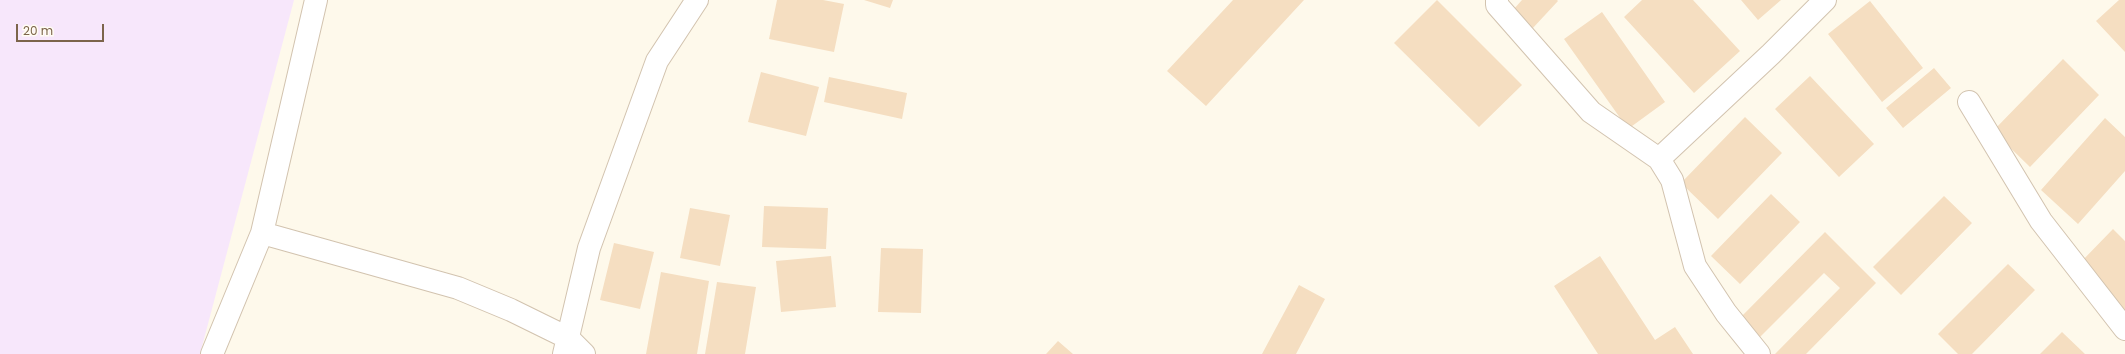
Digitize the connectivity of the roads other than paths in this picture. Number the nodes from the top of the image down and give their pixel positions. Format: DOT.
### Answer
graph roads {
  1 [pos="316,0"];
  2 [pos="697,0"];
  3 [pos="1497,0"];
  4 [pos="1825,0"];
  5 [pos="1969,102"];
  6 [pos="1660,159"];
  7 [pos="262,233"];
  8 [pos="2125,329"];
  9 [pos="566,346"];
  10 [pos="212,354"];
  11 [pos="584,354"];
  12 [pos="1759,354"];
  1 -- 7 [label="street"];
  2 -- 9 [label="street"];
  3 -- 6 [label="street"];
  4 -- 6 [label="street"];
  5 -- 8 [label="street"];
  6 -- 12 [label="street"];
  7 -- 9 [label="street"];
  7 -- 10 [label="street"];
  9 -- 11 [label="street"];
}
